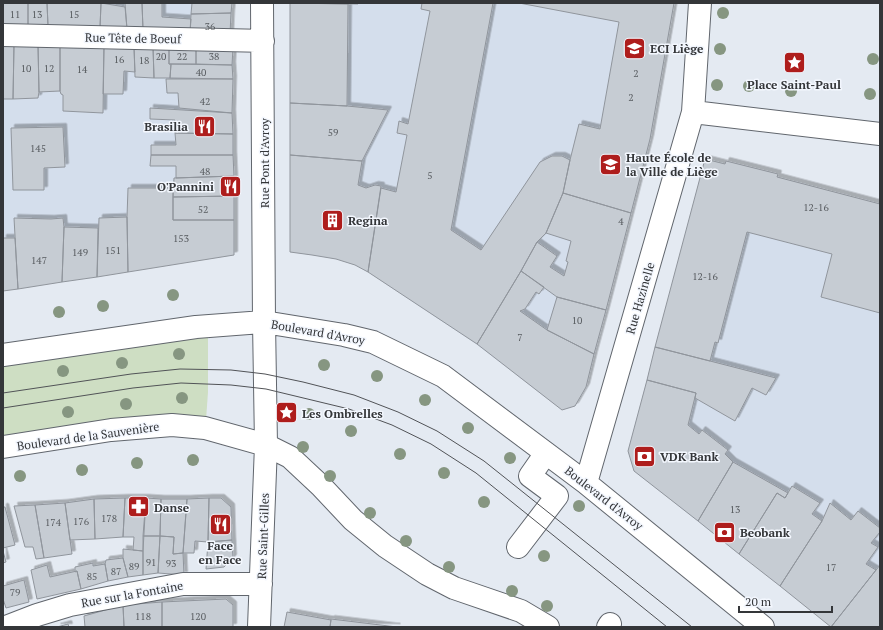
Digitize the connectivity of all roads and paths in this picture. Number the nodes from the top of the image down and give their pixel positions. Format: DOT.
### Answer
graph roads {
  1 [pos="262,3"];
  2 [pos="700,3"];
  3 [pos="3,36"];
  4 [pos="263,41"];
  5 [pos="693,112"];
  6 [pos="880,134"];
  7 [pos="264,322"];
  8 [pos="3,355"];
  9 [pos="266,445"];
  10 [pos="3,447"];
  11 [pos="546,453"];
  12 [pos="586,483"];
  13 [pos="518,547"];
  14 [pos="261,584"];
  15 [pos="6,627"];
  16 [pos="259,627"];
  17 [pos="548,627"];
  18 [pos="763,627"];
  1 -- 4 [label="street, Rue Pont d'Avroy"];
  2 -- 5 [label="street"];
  3 -- 4 [label="street, Rue Tête de Boeuf"];
  4 -- 7 [label="street, Rue Pont d'Avroy"];
  5 -- 6 [label="street"];
  5 -- 12 [label="street, Rue Hazinelle"];
  7 -- 8 [label="street"];
  7 -- 9 [label="street, Boulevard d'Avroy"];
  7 -- 11 [label="street, Boulevard d'Avroy"];
  9 -- 10 [label="street, Boulevard de la Sauvenière"];
  9 -- 14 [label="street, Rue Saint-Gilles"];
  9 -- 17 [label="street"];
  11 -- 12 [label="street, Boulevard d'Avroy"];
  11 -- 13 [label="street"];
  12 -- 18 [label="street, Boulevard d'Avroy"];
  14 -- 15 [label="street, Rue sur la Fontaine"];
  14 -- 16 [label="street, Rue Saint-Gilles"];
}
